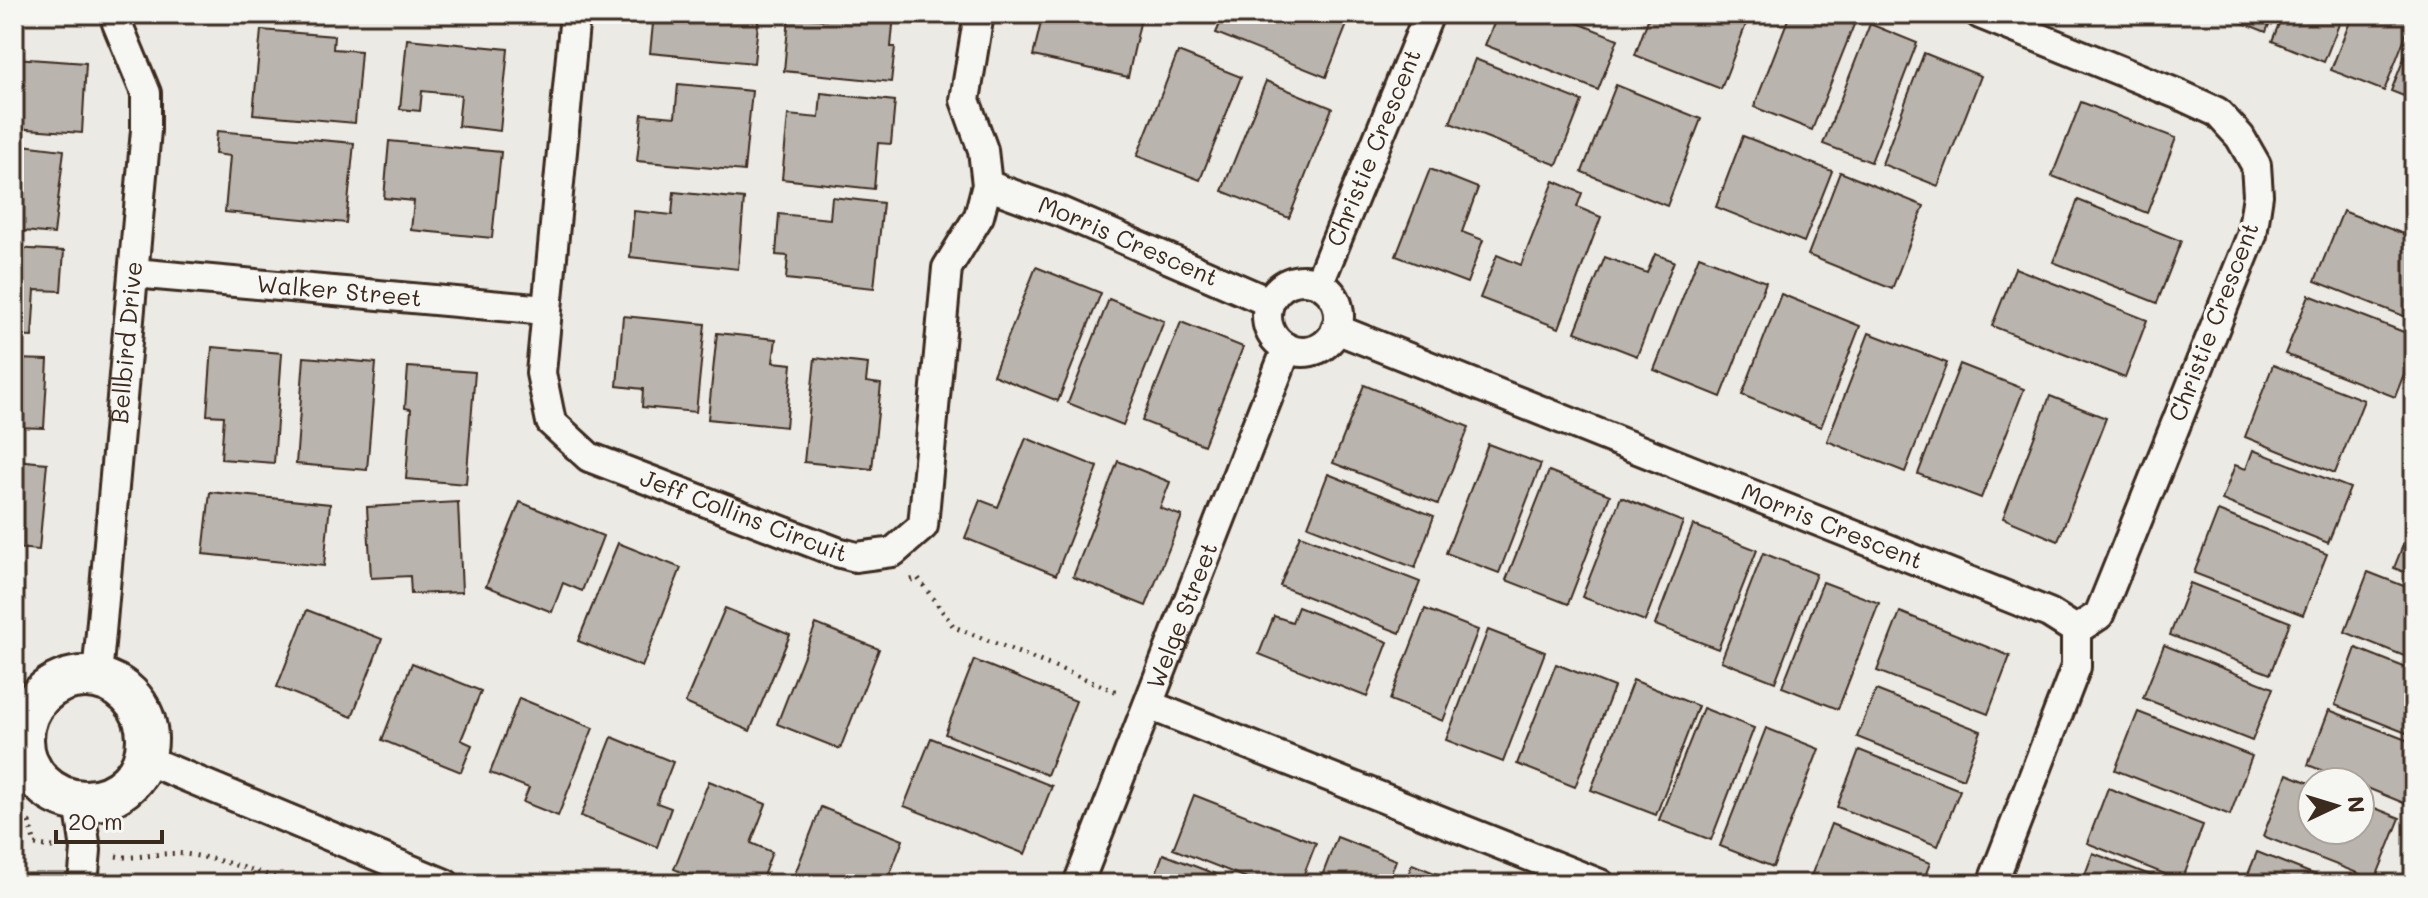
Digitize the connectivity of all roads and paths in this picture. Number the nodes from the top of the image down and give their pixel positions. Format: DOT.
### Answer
graph roads {
  1 [pos="116,14"];
  2 [pos="575,14"];
  3 [pos="979,14"];
  4 [pos="1429,14"];
  5 [pos="1980,14"];
  6 [pos="987,185"];
  7 [pos="134,273"];
  8 [pos="1319,283"];
  9 [pos="1269,302"];
  10 [pos="546,310"];
  11 [pos="1336,329"];
  12 [pos="1287,348"];
  13 [pos="904,581"];
  14 [pos="2076,630"];
  15 [pos="97,677"];
  16 [pos="25,703"];
  17 [pos="1149,705"];
  18 [pos="144,759"];
  19 [pos="25,778"];
  20 [pos="79,802"];
  21 [pos="14,816"];
  22 [pos="86,850"];
  23 [pos="83,884"];
  24 [pos="294,884"];
  25 [pos="445,884"];
  26 [pos="1078,884"];
  27 [pos="1600,884"];
  28 [pos="1992,884"];
  1 -- 7 [label="street, Bellbird Drive"];
  2 -- 10 [label="street, Jeff Collins Circuit"];
  3 -- 6 [label="street, Jeff Collins Circuit"];
  4 -- 8 [label="street, Christie Crescent"];
  5 -- 14 [label="street, Christie Crescent"];
  6 -- 9 [label="street, Morris Crescent"];
  6 -- 10 [label="street, Jeff Collins Circuit"];
  7 -- 10 [label="street, Walker Street"];
  7 -- 15 [label="street, Bellbird Drive"];
  8 -- 9 [label="street"];
  8 -- 11 [label="street"];
  9 -- 12 [label="street"];
  11 -- 12 [label="street"];
  11 -- 14 [label="street, Morris Crescent"];
  12 -- 17 [label="street, Welge Street"];
  13 -- 17 [label="path"];
  14 -- 28 [label="street"];
  15 -- 16 [label="street"];
  15 -- 18 [label="street"];
  16 -- 19 [label="street"];
  17 -- 26 [label="street, Welge Street"];
  17 -- 27 [label="street"];
  18 -- 20 [label="street"];
  18 -- 25 [label="street"];
  19 -- 20 [label="street"];
  20 -- 22 [label="street"];
  21 -- 22 [label="path"];
  22 -- 23 [label="street"];
  22 -- 24 [label="path"];
}
